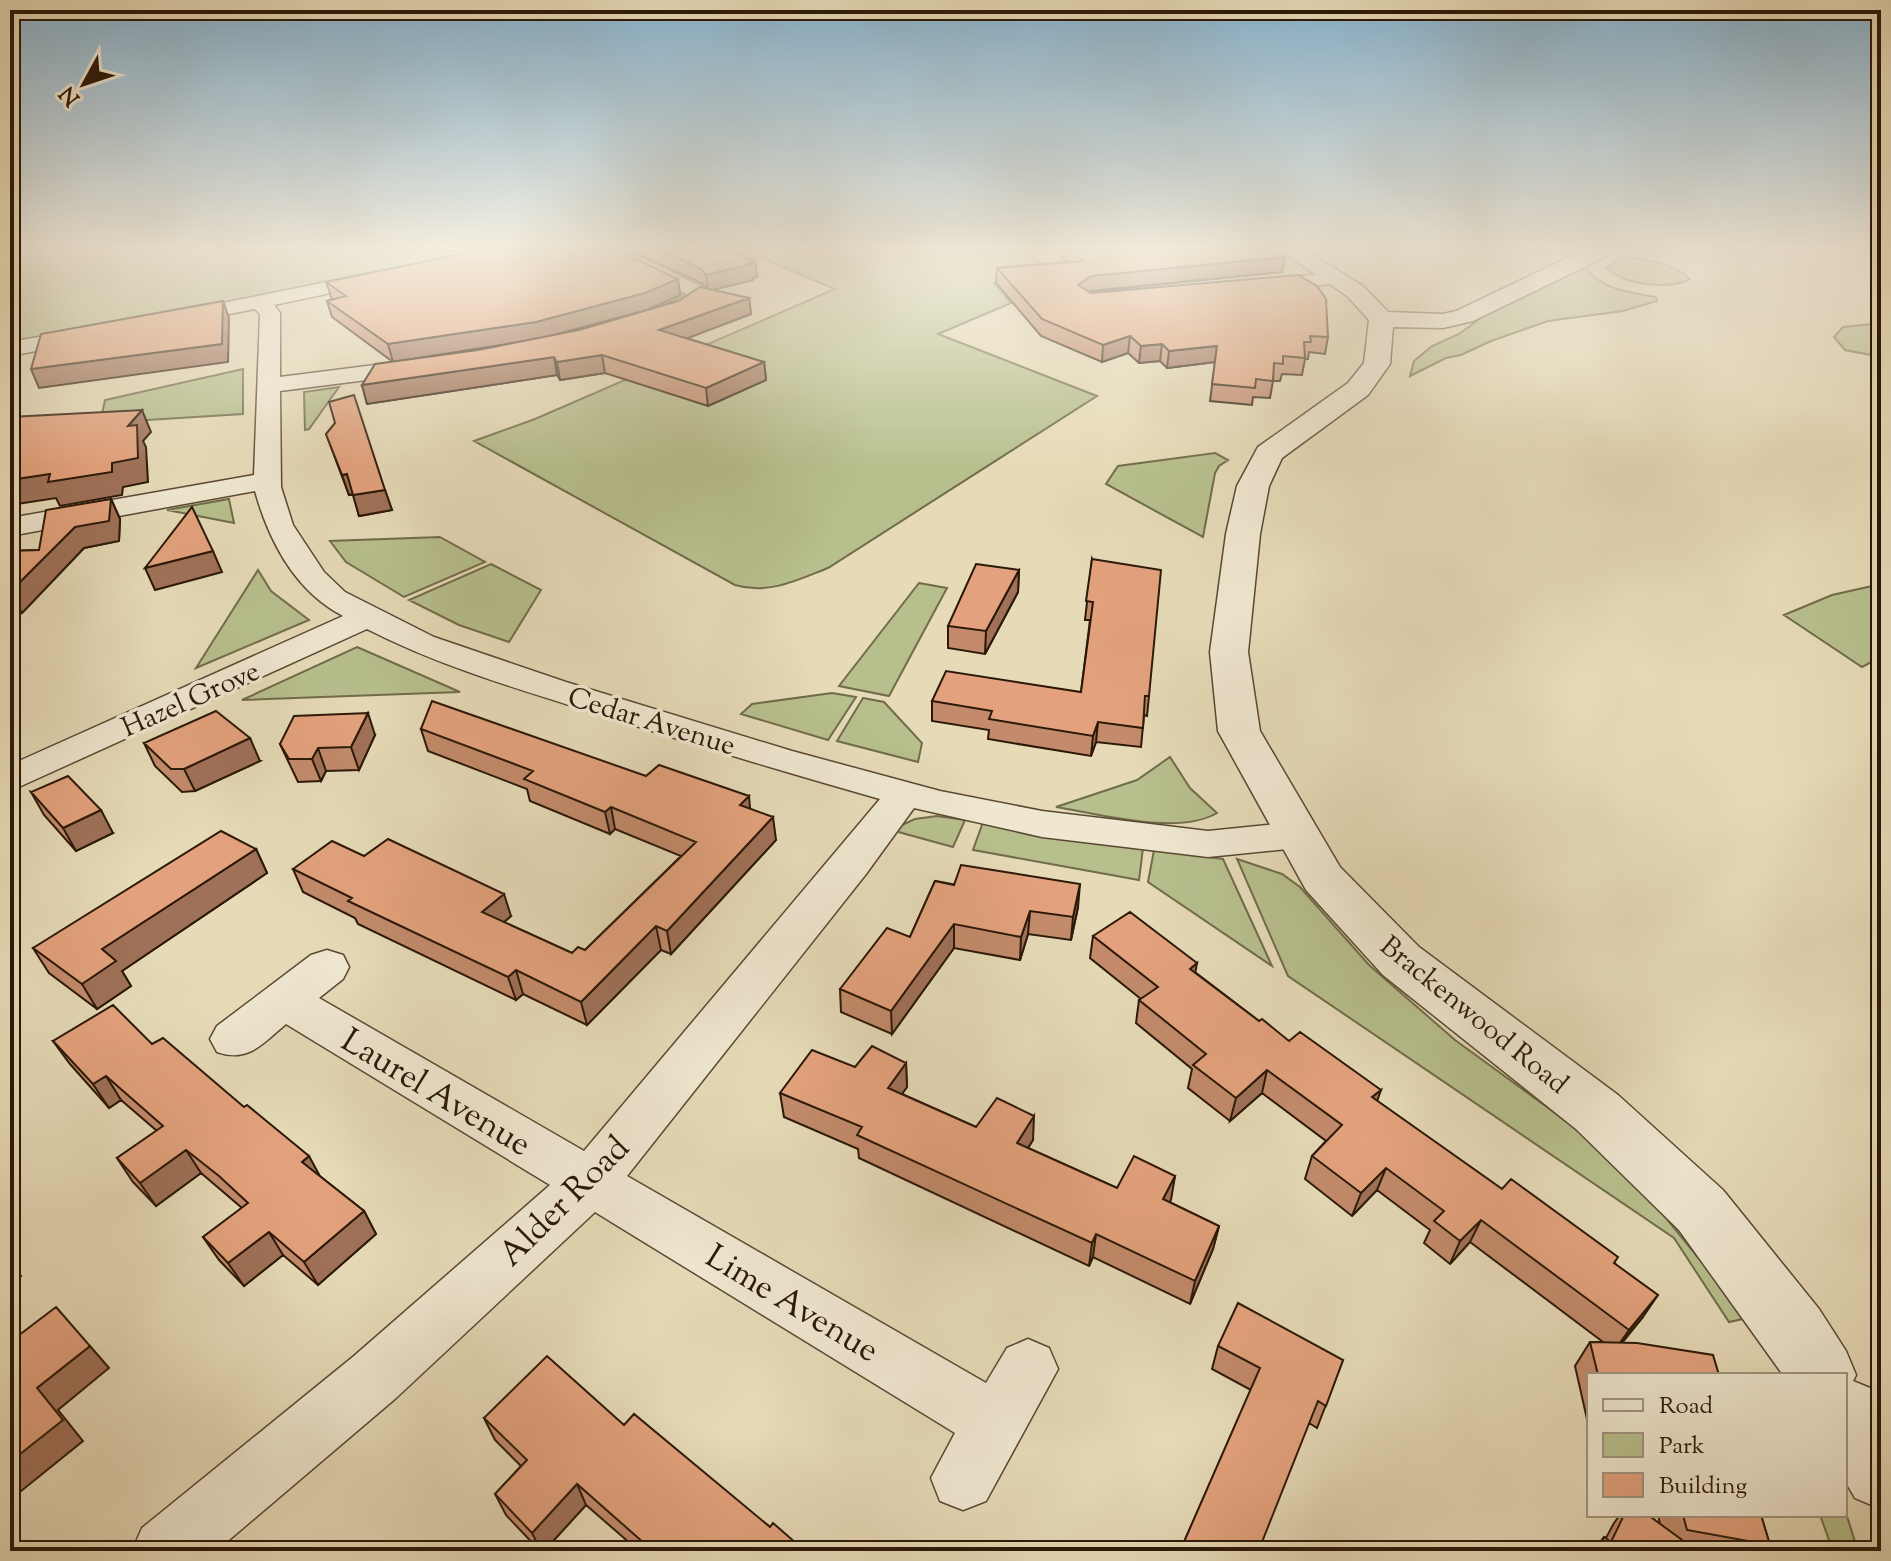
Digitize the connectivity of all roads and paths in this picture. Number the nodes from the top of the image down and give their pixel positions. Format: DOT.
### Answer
graph roads {
  1 [pos="154,323"];
  2 [pos="270,323"];
  3 [pos="1381,323"];
  4 [pos="148,324"];
  5 [pos="117,329"];
  6 [pos="10,349"];
  7 [pos="447,363"];
  8 [pos="269,385"];
  9 [pos="267,481"];
  10 [pos="10,527"];
  11 [pos="369,616"];
  12 [pos="10,779"];
  13 [pos="904,794"];
  14 [pos="1297,835"];
  15 [pos="327,967"];
  16 [pos="284,1000"];
  17 [pos="234,1039"];
  18 [pos="591,1182"];
  19 [pos="1028,1369"];
  20 [pos="1820,1373"];
  21 [pos="1847,1416"];
  22 [pos="996,1423"];
  23 [pos="1881,1472"];
  24 [pos="963,1478"];
  25 [pos="165,1551"];
  1 -- 4 [label="street"];
  2 -- 8 [label="street, Cedar Avenue"];
  3 -- 14 [label="street, Brackenwood Road"];
  5 -- 6 [label="street"];
  7 -- 8 [label="street"];
  8 -- 9 [label="street, Cedar Avenue"];
  9 -- 10 [label="street"];
  9 -- 11 [label="street, Cedar Avenue"];
  11 -- 12 [label="street, Hazel Grove"];
  11 -- 13 [label="street, Cedar Avenue"];
  13 -- 14 [label="street, Cedar Avenue"];
  13 -- 18 [label="street, Alder Road"];
  14 -- 20 [label="street, Brackenwood Road"];
  15 -- 16 [label="street"];
  16 -- 17 [label="street"];
  16 -- 18 [label="street, Laurel Avenue"];
  18 -- 22 [label="street, Lime Avenue"];
  18 -- 25 [label="street, Alder Road"];
  19 -- 22 [label="street"];
  21 -- 23 [label="street"];
  22 -- 24 [label="street"];
}
